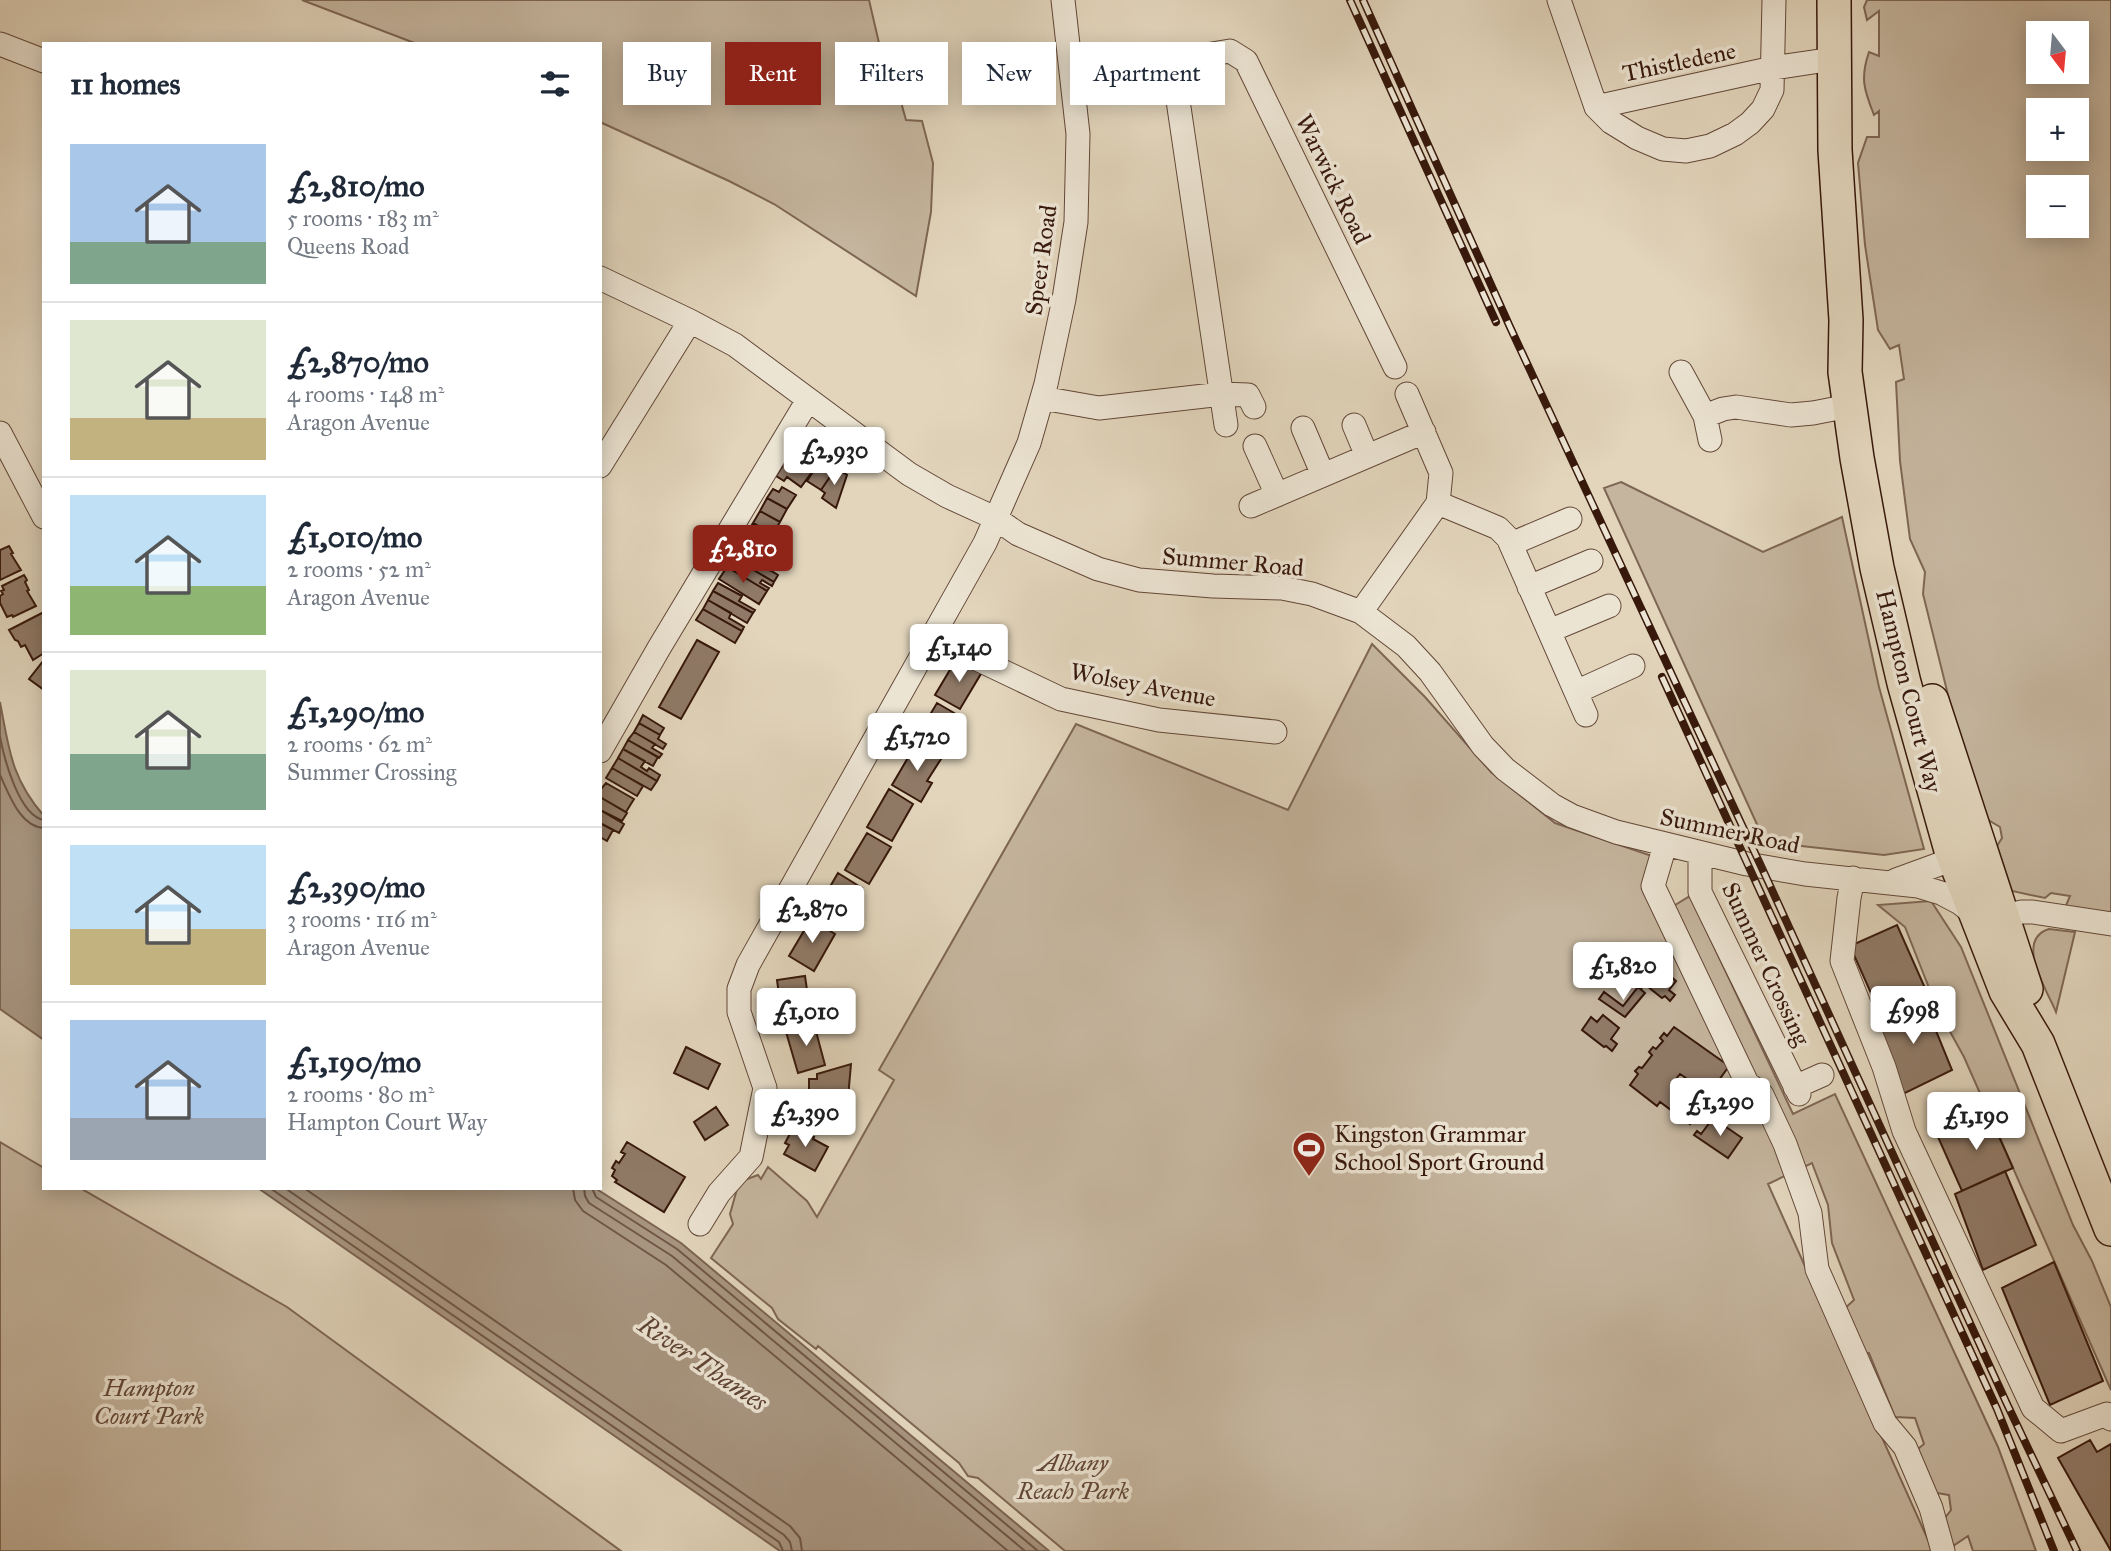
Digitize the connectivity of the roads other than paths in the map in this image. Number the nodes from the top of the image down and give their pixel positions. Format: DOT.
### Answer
graph roads {
  1 [pos="1063,0"];
  2 [pos="1559,0"];
  3 [pos="1774,0"];
  4 [pos="1834,0"];
  5 [pos="0,44"];
  6 [pos="1225,52"];
  7 [pos="1070,54"];
  8 [pos="1833,59"];
  9 [pos="42,60"];
  10 [pos="1773,68"];
  11 [pos="1075,105"];
  12 [pos="1179,105"];
  13 [pos="1596,107"];
  14 [pos="602,279"];
  15 [pos="1846,320"];
  16 [pos="690,321"];
  17 [pos="1395,367"];
  18 [pos="1681,372"];
  19 [pos="1222,394"];
  20 [pos="1407,394"];
  21 [pos="1042,398"];
  22 [pos="808,400"];
  23 [pos="1849,406"];
  24 [pos="1254,407"];
  25 [pos="1705,416"];
  26 [pos="1226,425"];
  27 [pos="1354,425"];
  28 [pos="1303,428"];
  29 [pos="1423,432"];
  30 [pos="0,433"];
  31 [pos="1710,440"];
  32 [pos="1255,446"];
  33 [pos="1367,456"];
  34 [pos="602,463"];
  35 [pos="1323,475"];
  36 [pos="1277,495"];
  37 [pos="1438,503"];
  38 [pos="1251,506"];
  39 [pos="42,513"];
  40 [pos="995,518"];
  41 [pos="1570,519"];
  42 [pos="1511,544"];
  43 [pos="1591,561"];
  44 [pos="1529,587"];
  45 [pos="1609,606"];
  46 [pos="1361,612"];
  47 [pos="1549,631"];
  48 [pos="932,637"];
  49 [pos="1633,666"];
  50 [pos="1576,692"];
  51 [pos="1586,715"];
  52 [pos="1275,732"];
  53 [pos="602,748"];
  54 [pos="1665,845"];
  55 [pos="1951,850"];
  56 [pos="1700,854"];
  57 [pos="1853,878"];
  58 [pos="1890,882"];
  59 [pos="1985,919"];
  60 [pos="2111,924"];
  61 [pos="1822,1075"];
  62 [pos="700,1224"];
  63 [pos="2111,1229"];
  64 [pos="2111,1419"];
  65 [pos="1943,1551"];
  1 -- 7 [label="street, Speer Road"];
  2 -- 13 [label="street, Thistledene"];
  3 -- 10 [label="street"];
  4 -- 8 [label="highway, Hampton Court Way"];
  5 -- 9 [label="street"];
  6 -- 17 [label="street, Warwick Road"];
  8 -- 10 [label="street, Thistledene"];
  8 -- 15 [label="highway, Hampton Court Way"];
  10 -- 13 [label="street, Thistledene"];
  10 -- 13 [label="street, Thistledene"];
  11 -- 21 [label="street, Speer Road"];
  12 -- 19 [label="street"];
  14 -- 16 [label="street, Summer Road"];
  15 -- 23 [label="highway, Hampton Court Way"];
  15 -- 59 [label="highway, Hampton Court Way"];
  16 -- 22 [label="street, Summer Road"];
  16 -- 34 [label="street"];
  18 -- 25 [label="street"];
  19 -- 21 [label="street"];
  19 -- 24 [label="street"];
  19 -- 26 [label="street"];
  20 -- 29 [label="street"];
  21 -- 40 [label="street, Speer Road"];
  22 -- 40 [label="street, Summer Road"];
  22 -- 53 [label="street"];
  23 -- 25 [label="street"];
  23 -- 55 [label="highway, Hampton Court Way"];
  25 -- 31 [label="street"];
  27 -- 33 [label="street"];
  28 -- 35 [label="street"];
  29 -- 33 [label="street"];
  29 -- 37 [label="street"];
  30 -- 39 [label="street"];
  32 -- 36 [label="street"];
  33 -- 35 [label="street"];
  35 -- 36 [label="street"];
  36 -- 38 [label="street"];
  37 -- 42 [label="street"];
  37 -- 46 [label="street"];
  40 -- 46 [label="street, Summer Road"];
  40 -- 48 [label="street, Speer Road"];
  41 -- 42 [label="street"];
  42 -- 44 [label="street"];
  43 -- 44 [label="street"];
  44 -- 47 [label="street"];
  45 -- 47 [label="street"];
  46 -- 54 [label="street, Summer Road"];
  47 -- 50 [label="street"];
  48 -- 52 [label="street, Wolsey Avenue"];
  48 -- 62 [label="street, Speer Road"];
  49 -- 50 [label="street"];
  50 -- 51 [label="street"];
  54 -- 56 [label="street, Summer Road"];
  54 -- 65 [label="street"];
  55 -- 58 [label="street, Summer Road"];
  55 -- 59 [label="highway, Hampton Court Way"];
  56 -- 57 [label="street, Summer Road"];
  56 -- 61 [label="street, Summer Crossing"];
  57 -- 58 [label="street, Summer Road"];
  57 -- 64 [label="street"];
  58 -- 59 [label="street, Summer Road"];
  59 -- 60 [label="street"];
  59 -- 63 [label="highway, Hampton Court Way"];
}
